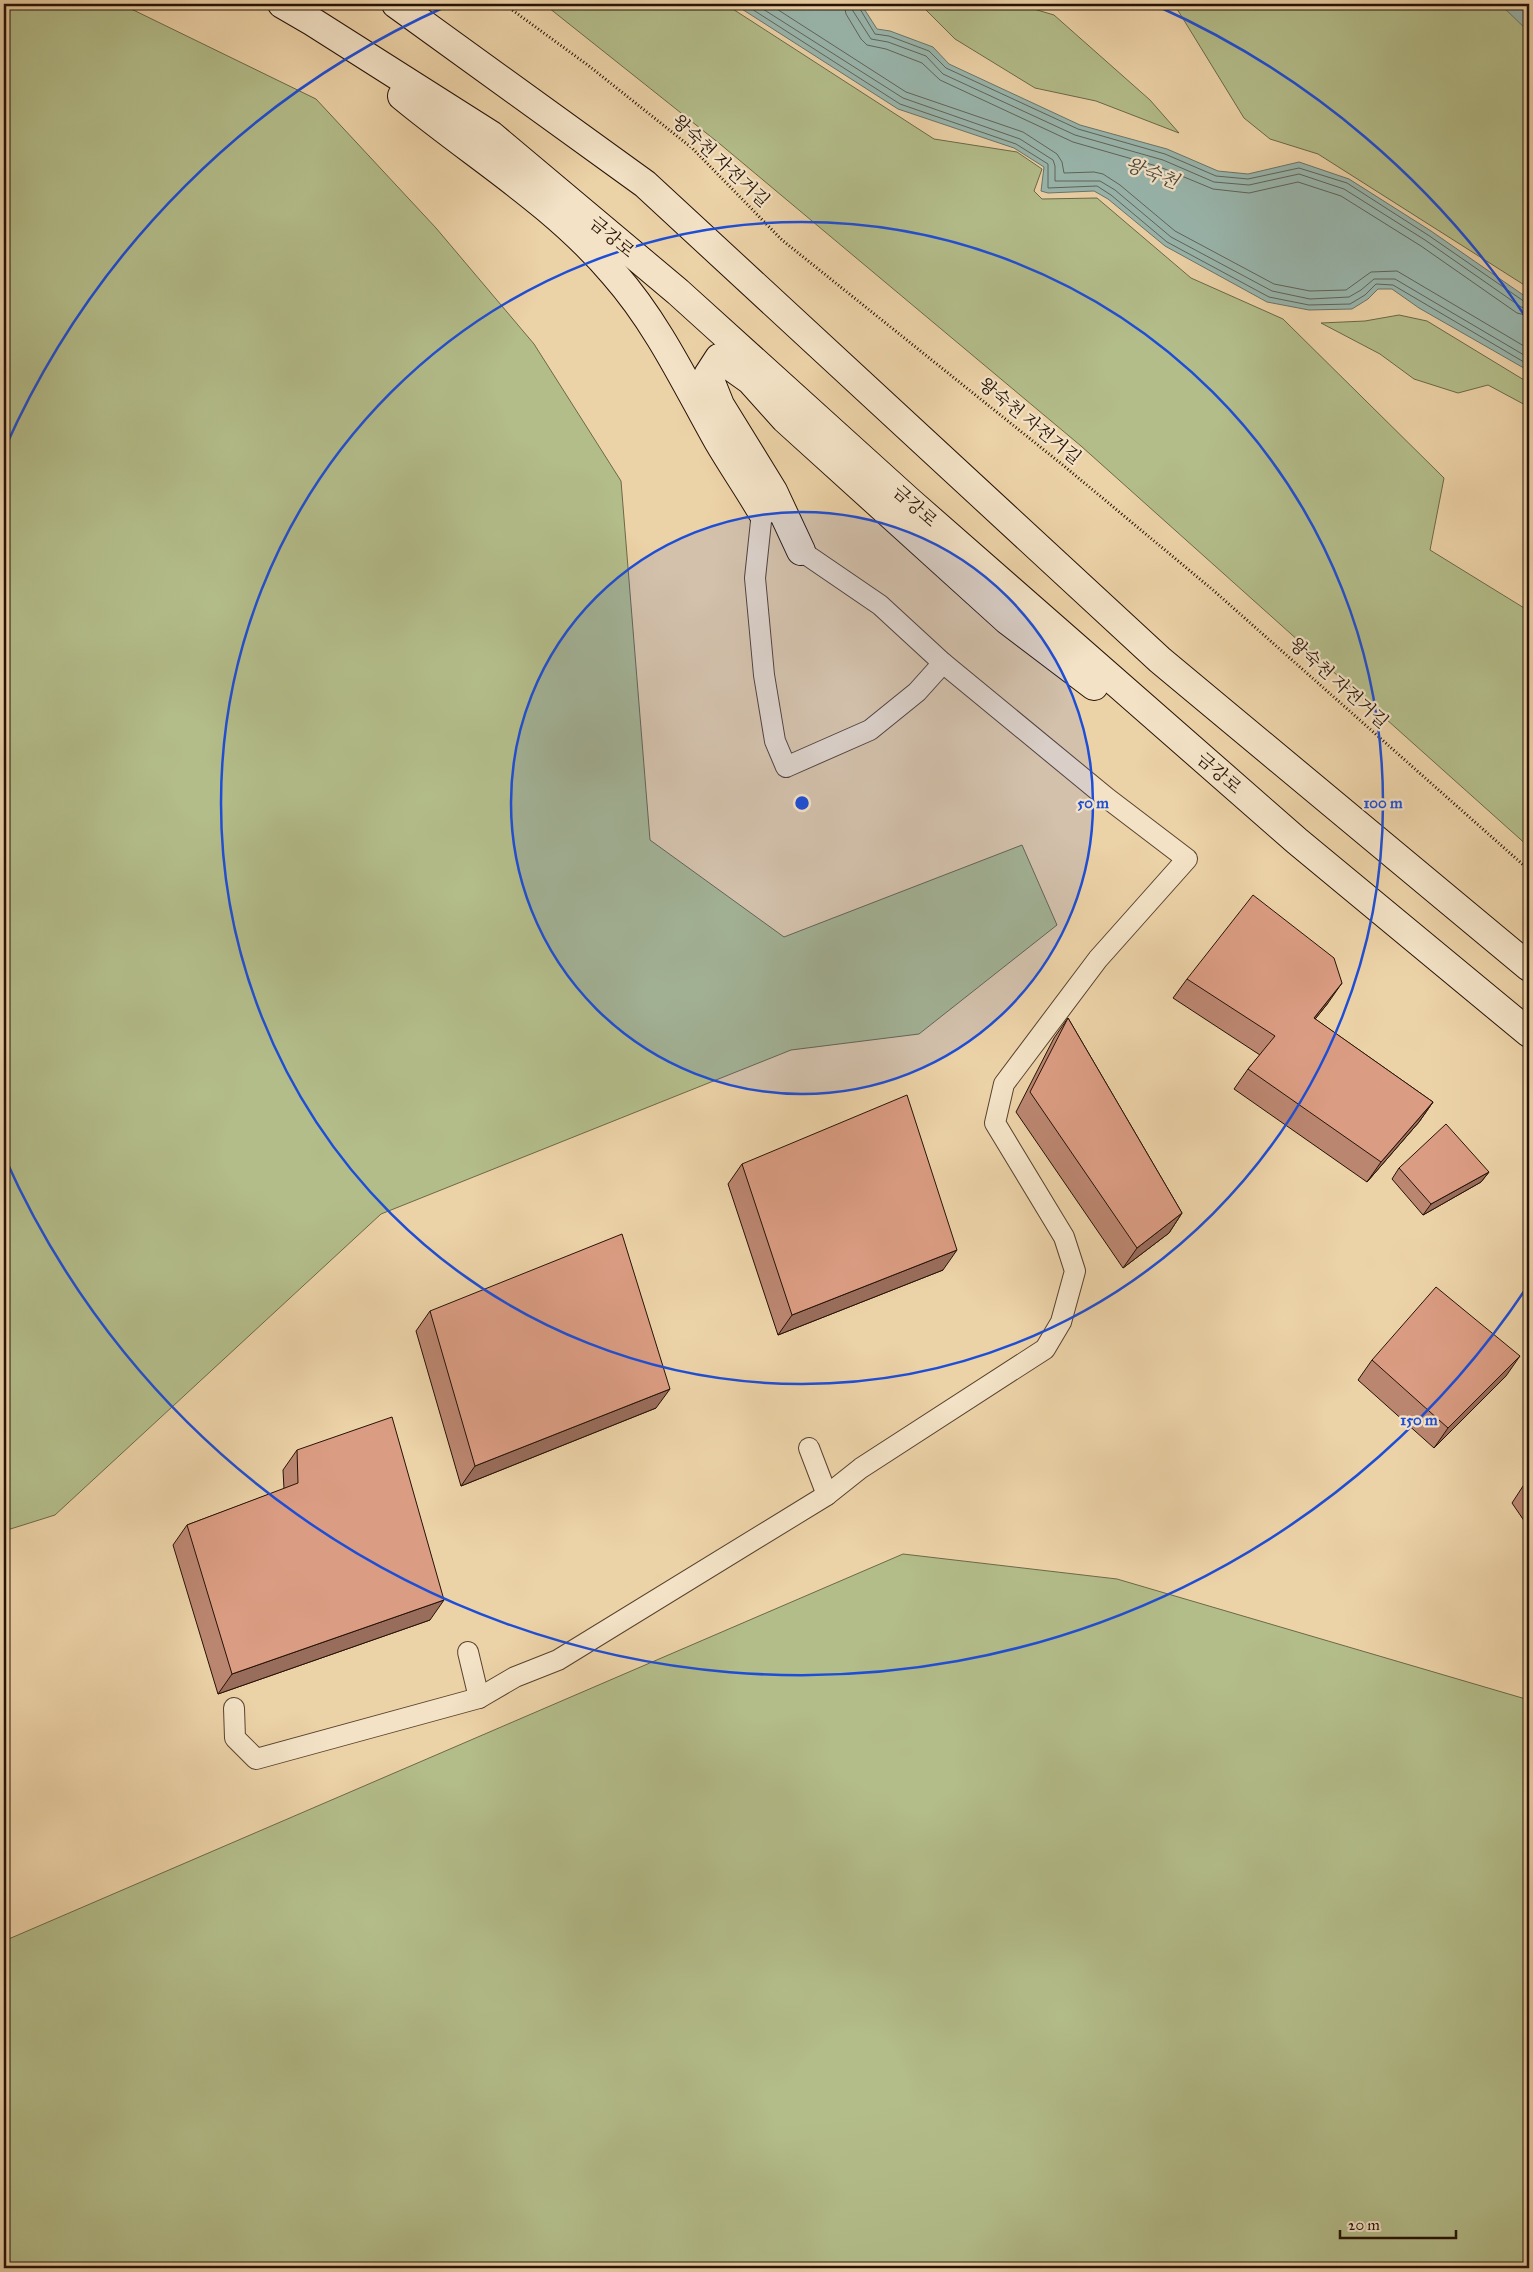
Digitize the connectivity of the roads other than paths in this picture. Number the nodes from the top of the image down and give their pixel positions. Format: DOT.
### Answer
graph roads {
  1 [pos="282,4"];
  2 [pos="396,4"];
  3 [pos="313,22"];
  4 [pos="762,512"];
  5 [pos="801,551"];
  6 [pos="944,663"];
  7 [pos="1297,841"];
  8 [pos="1529,967"];
  9 [pos="1529,1033"];
  10 [pos="809,1448"];
  11 [pos="827,1495"];
  12 [pos="468,1652"];
  13 [pos="479,1698"];
  14 [pos="234,1708"];
  1 -- 3 [label="main road, 금강로"];
  2 -- 8 [label="main road"];
  3 -- 4 [label="main road"];
  3 -- 7 [label="main road, 금강로"];
  4 -- 6 [label="lane"];
  5 -- 6 [label="lane"];
  5 -- 7 [label="main road"];
  6 -- 11 [label="lane"];
  7 -- 9 [label="main road, 금강로"];
  10 -- 11 [label="lane"];
  11 -- 13 [label="lane"];
  12 -- 13 [label="lane"];
  13 -- 14 [label="lane"];
}
